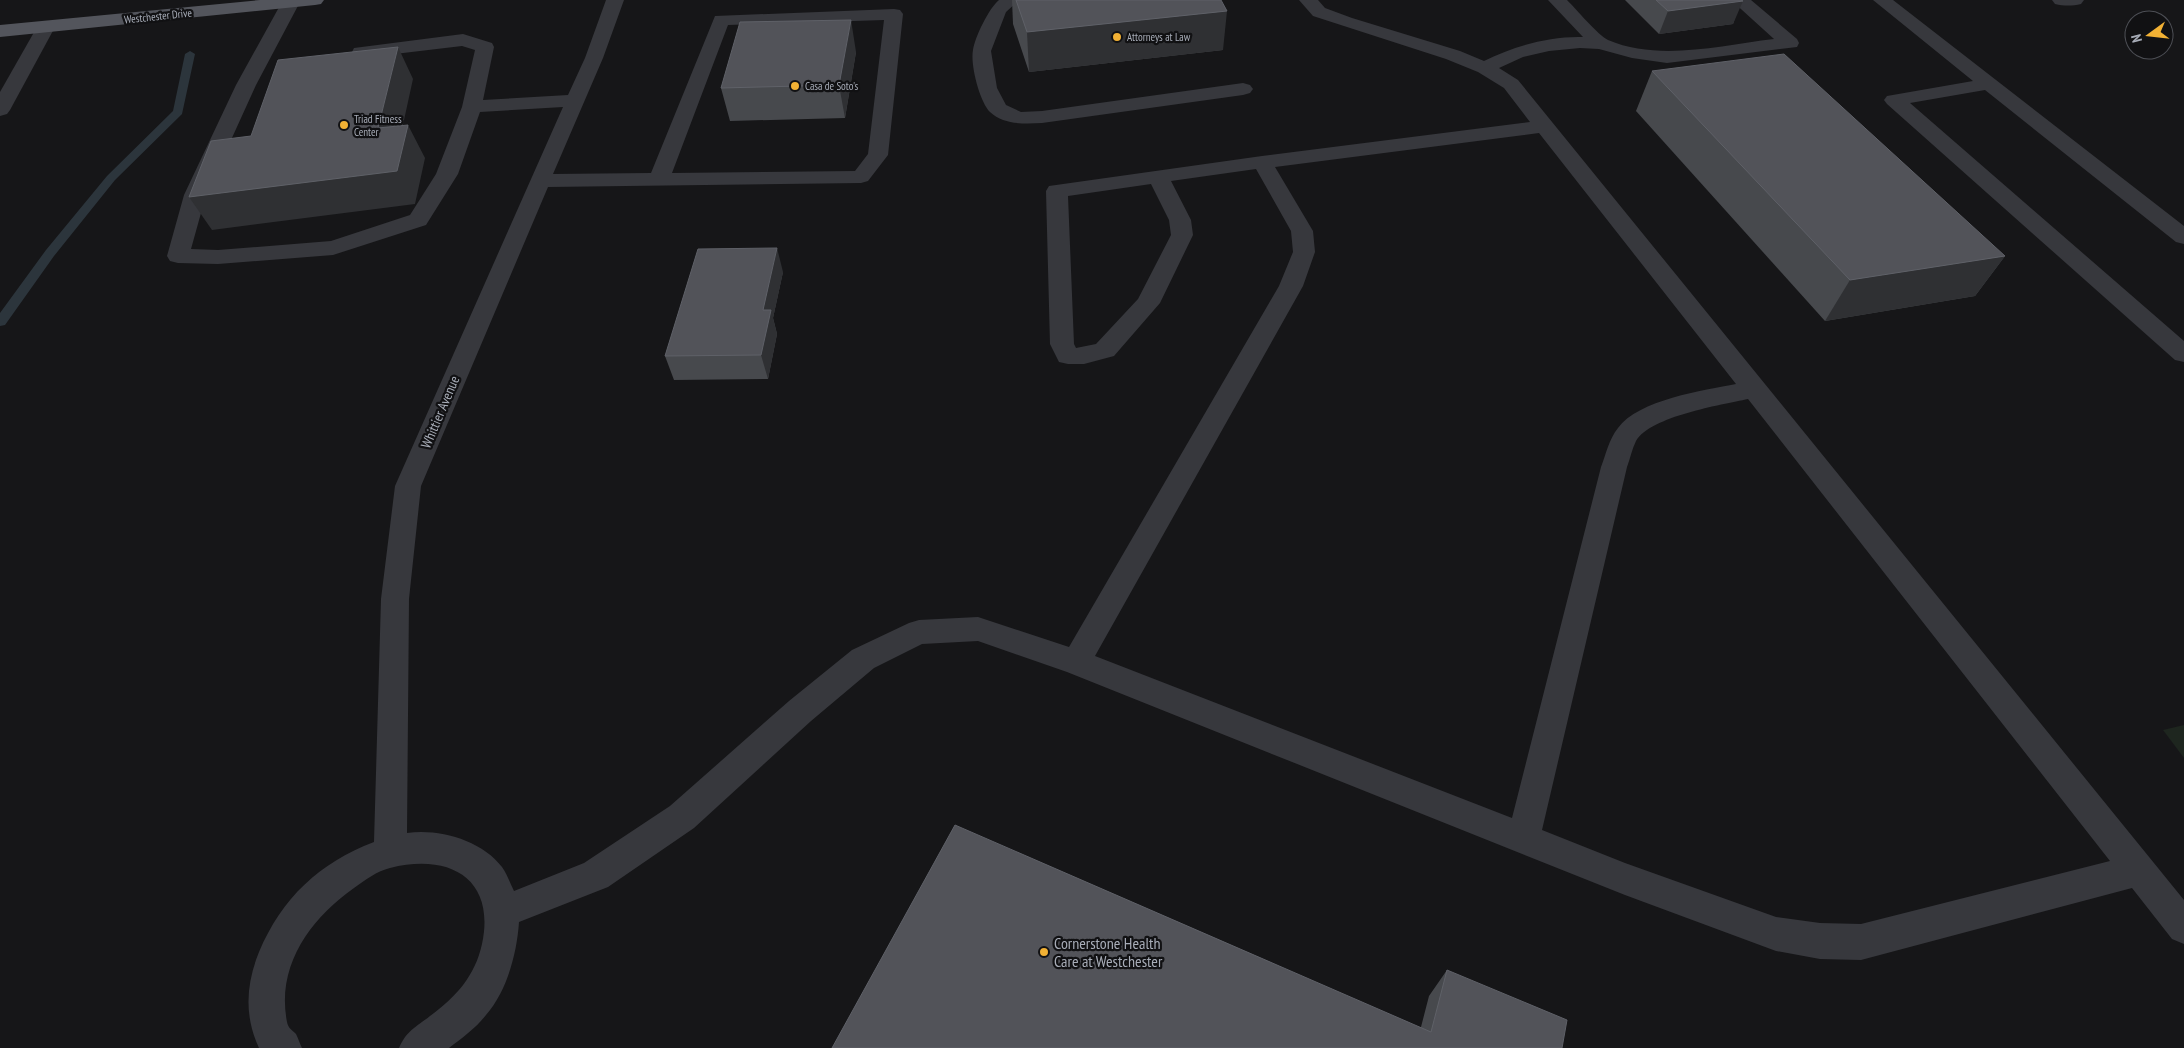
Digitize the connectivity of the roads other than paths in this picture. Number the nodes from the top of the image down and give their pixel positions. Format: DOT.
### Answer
graph roads {
  1 [pos="315,0"];
  2 [pos="615,0"];
  3 [pos="1010,0"];
  4 [pos="1308,0"];
  5 [pos="1557,0"];
  6 [pos="1740,0"];
  7 [pos="1882,0"];
  8 [pos="2061,0"];
  9 [pos="2075,0"];
  10 [pos="291,2"];
  11 [pos="46,27"];
  12 [pos="0,31"];
  13 [pos="1600,43"];
  14 [pos="345,54"];
  15 [pos="1486,68"];
  16 [pos="1990,84"];
  17 [pos="1243,89"];
  18 [pos="576,100"];
  19 [pos="472,107"];
  20 [pos="0,110"];
  21 [pos="1544,126"];
  22 [pos="1262,162"];
  23 [pos="1158,176"];
  24 [pos="659,180"];
  25 [pos="540,181"];
  26 [pos="2184,237"];
  27 [pos="2184,354"];
  28 [pos="1754,389"];
  29 [pos="1076,662"];
  30 [pos="1523,839"];
  31 [pos="390,852"];
  32 [pos="2139,870"];
  33 [pos="503,912"];
  34 [pos="2184,927"];
  35 [pos="283,1048"];
  36 [pos="418,1048"];
  1 -- 10 [label="main road, Westchester Drive"];
  2 -- 18 [label="street, Whittier Avenue"];
  3 -- 17 [label="street"];
  4 -- 15 [label="street"];
  5 -- 13 [label="street"];
  6 -- 13 [label="street"];
  7 -- 16 [label="street"];
  8 -- 9 [label="street"];
  10 -- 11 [label="main road, Westchester Drive"];
  10 -- 19 [label="street"];
  11 -- 12 [label="main road, Westchester Drive"];
  11 -- 20 [label="street"];
  13 -- 15 [label="street"];
  14 -- 19 [label="street"];
  15 -- 21 [label="street"];
  16 -- 26 [label="street"];
  16 -- 27 [label="street"];
  18 -- 19 [label="street"];
  18 -- 25 [label="street, Whittier Avenue"];
  21 -- 22 [label="street"];
  21 -- 28 [label="street"];
  22 -- 23 [label="street"];
  22 -- 29 [label="street"];
  23 -- 23 [label="street"];
  24 -- 24 [label="street"];
  24 -- 25 [label="street"];
  25 -- 31 [label="street, Whittier Avenue"];
  28 -- 30 [label="street"];
  28 -- 32 [label="street"];
  29 -- 30 [label="street"];
  29 -- 33 [label="street"];
  30 -- 32 [label="street"];
  31 -- 33 [label="street"];
  31 -- 35 [label="street"];
  32 -- 34 [label="street"];
  33 -- 36 [label="street"];
}
